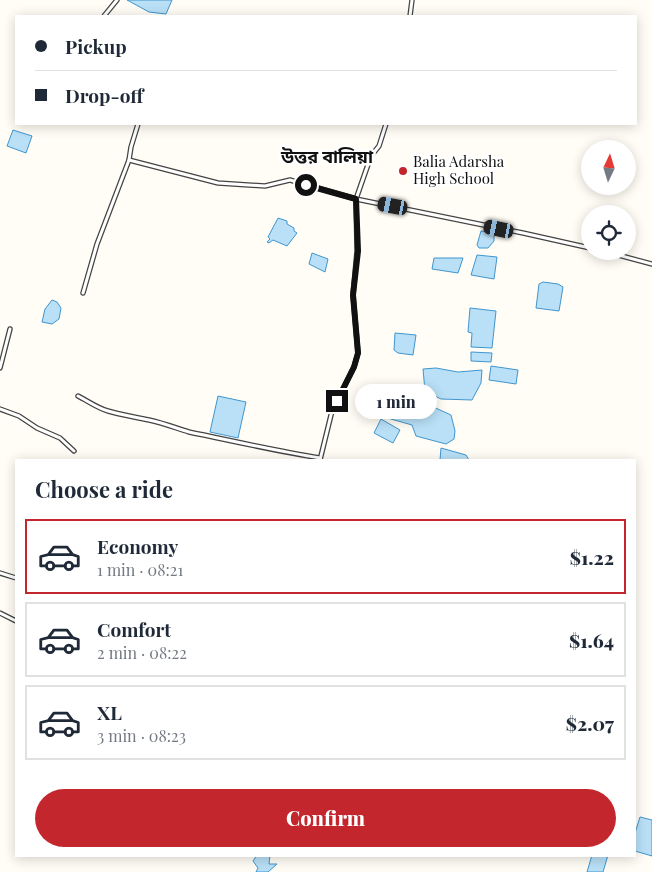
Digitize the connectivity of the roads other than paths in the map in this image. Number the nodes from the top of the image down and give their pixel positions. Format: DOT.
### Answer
graph roads {
  1 [pos="117,0"];
  2 [pos="412,0"];
  3 [pos="105,15"];
  4 [pos="410,15"];
  5 [pos="138,125"];
  6 [pos="386,125"];
  7 [pos="129,160"];
  8 [pos="356,199"];
  9 [pos="581,246"];
  10 [pos="636,260"];
  11 [pos="652,264"];
  12 [pos="83,293"];
  13 [pos="10,328"];
  14 [pos="0,368"];
  15 [pos="78,396"];
  16 [pos="0,410"];
  17 [pos="74,451"];
  18 [pos="320,459"];
  19 [pos="0,572"];
  20 [pos="15,578"];
  21 [pos="0,613"];
  22 [pos="15,621"];
  1 -- 3 [label="street"];
  2 -- 4 [label="street"];
  5 -- 7 [label="street"];
  6 -- 8 [label="street"];
  7 -- 8 [label="street"];
  7 -- 12 [label="street"];
  8 -- 9 [label="street"];
  8 -- 18 [label="street"];
  10 -- 11 [label="street"];
  13 -- 14 [label="street"];
  15 -- 18 [label="street"];
  16 -- 17 [label="street"];
  19 -- 20 [label="street"];
  21 -- 22 [label="street"];
}
